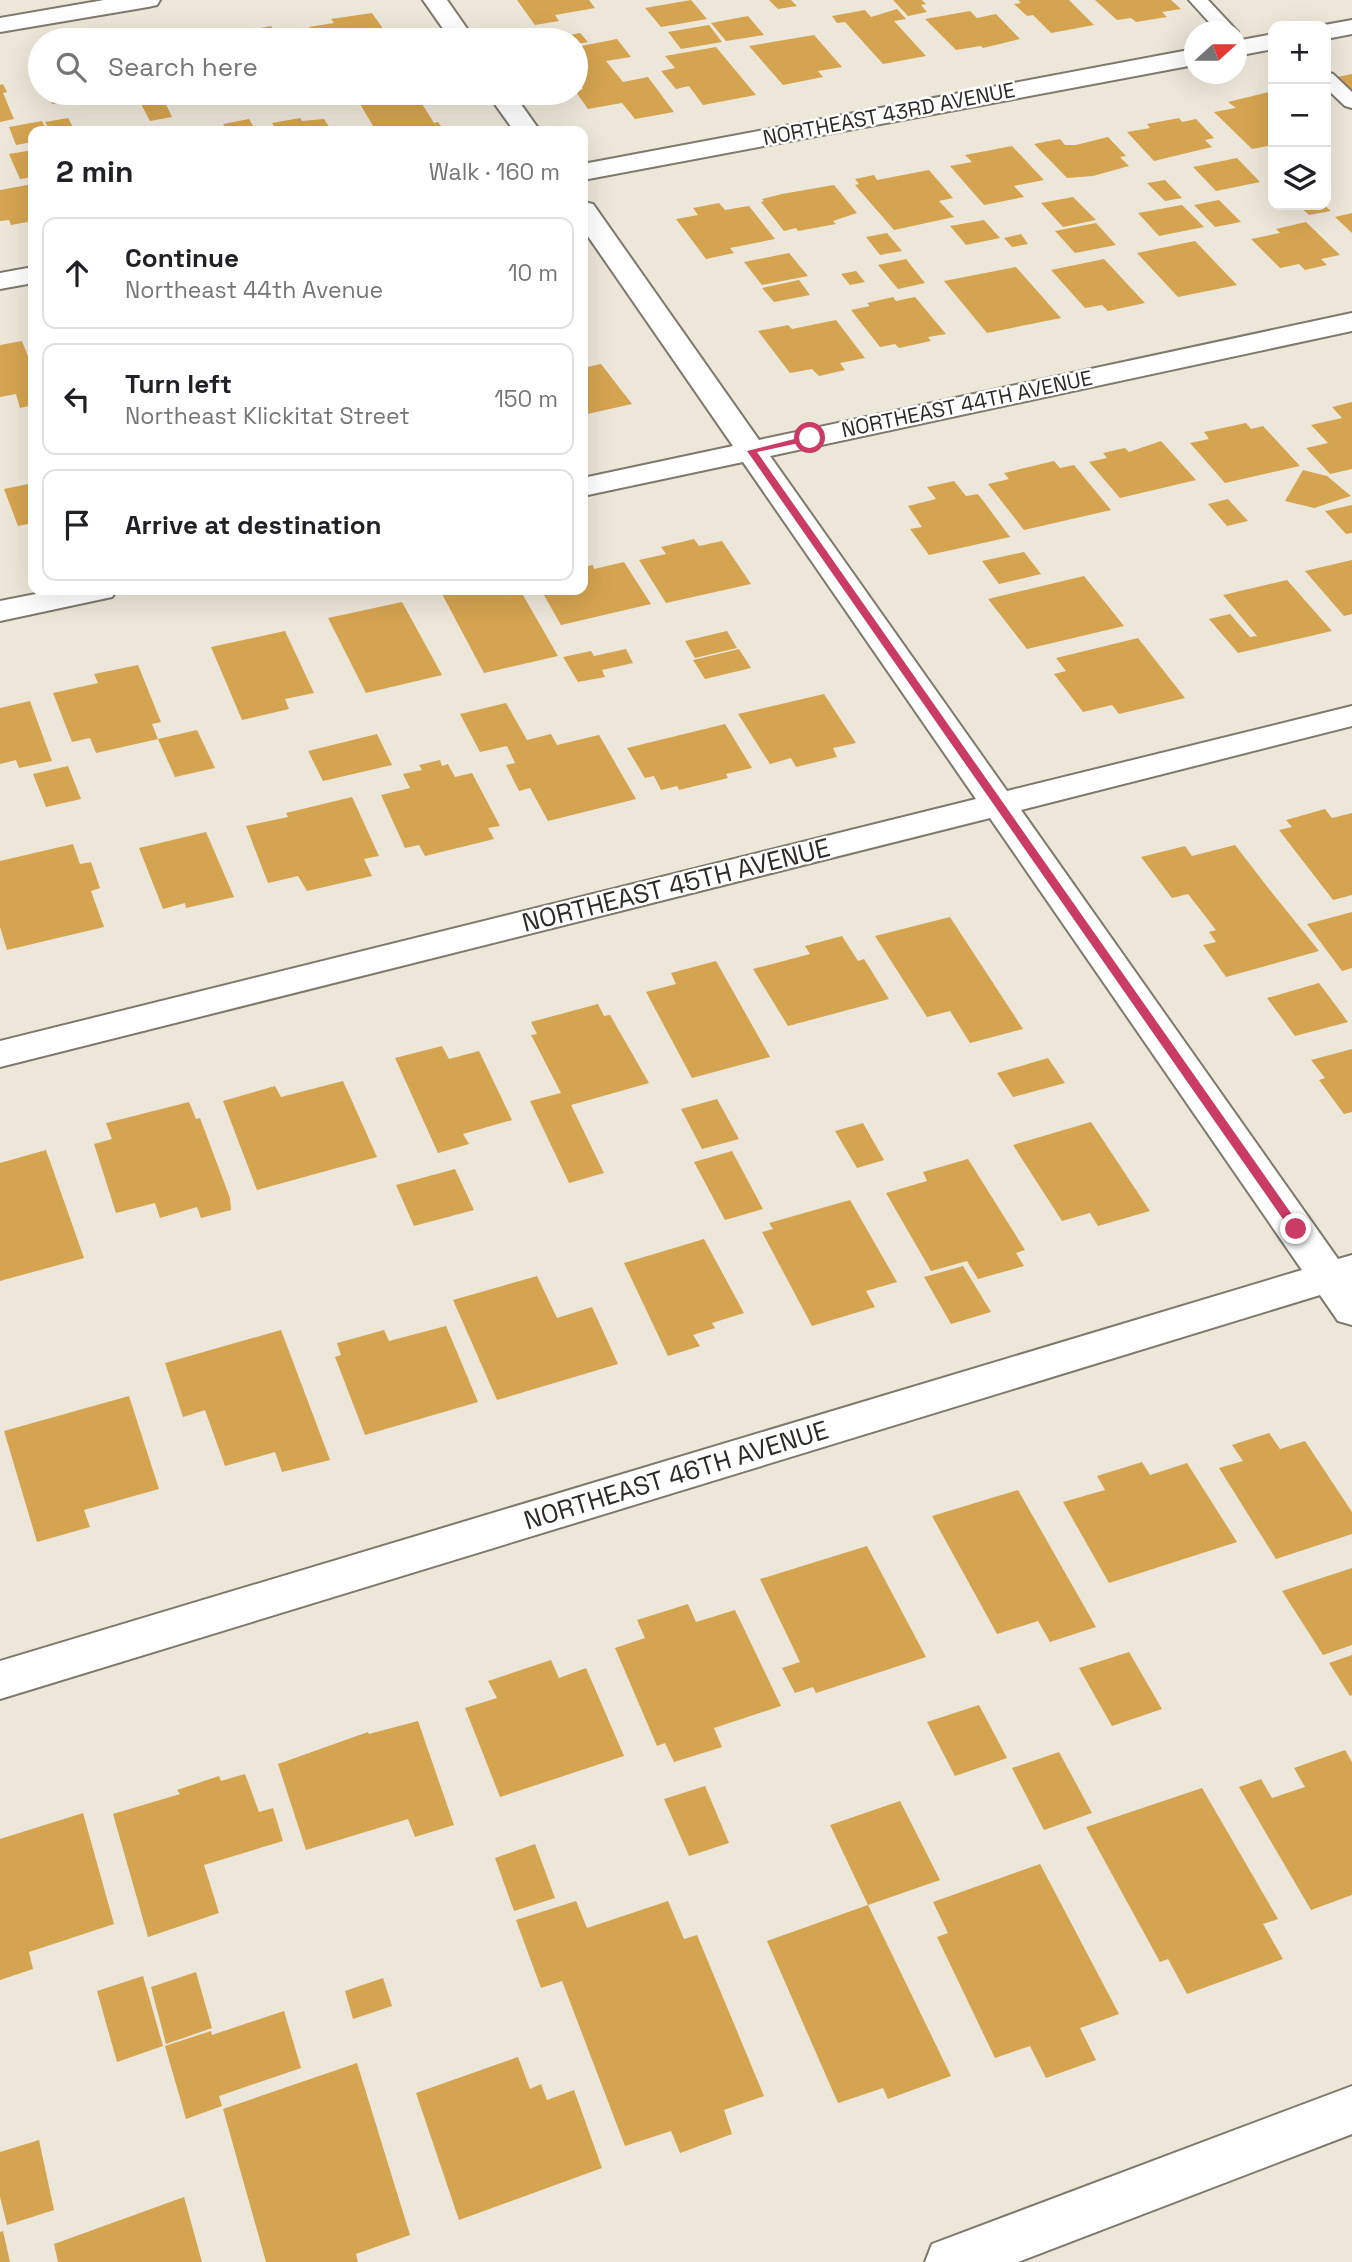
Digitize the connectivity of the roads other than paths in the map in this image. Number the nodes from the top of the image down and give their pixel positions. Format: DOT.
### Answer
graph roads {
  1 [pos="148,0"];
  2 [pos="435,0"];
  3 [pos="1202,5"];
  4 [pos="1217,21"];
  5 [pos="0,25"];
  6 [pos="1352,27"];
  7 [pos="455,28"];
  8 [pos="1331,31"];
  9 [pos="1247,42"];
  10 [pos="1268,42"];
  11 [pos="1184,59"];
  12 [pos="1331,83"];
  13 [pos="1352,102"];
  14 [pos="509,105"];
  15 [pos="523,126"];
  16 [pos="588,171"];
  17 [pos="588,217"];
  18 [pos="28,276"];
  19 [pos="0,281"];
  20 [pos="1352,322"];
  21 [pos="751,451"];
  22 [pos="588,486"];
  23 [pos="77,595"];
  24 [pos="0,611"];
  25 [pos="1352,716"];
  26 [pos="998,805"];
  27 [pos="0,1054"];
  28 [pos="1344,1286"];
  29 [pos="0,1680"];
  30 [pos="1352,2110"];
  31 [pos="951,2262"];
  1 -- 5 [label="street"];
  2 -- 7 [label="street"];
  3 -- 4 [label="lane"];
  6 -- 8 [label="street"];
  9 -- 10 [label="street"];
  11 -- 16 [label="street, NORTHEAST 43RD AVENUE"];
  12 -- 13 [label="lane"];
  14 -- 15 [label="street"];
  17 -- 21 [label="street"];
  18 -- 19 [label="street"];
  20 -- 21 [label="street, NORTHEAST 44TH AVENUE"];
  21 -- 22 [label="street, NORTHEAST 44TH AVENUE"];
  21 -- 26 [label="street"];
  23 -- 24 [label="street"];
  25 -- 26 [label="street, NORTHEAST 45TH AVENUE"];
  26 -- 27 [label="street, NORTHEAST 45TH AVENUE"];
  26 -- 28 [label="street"];
  28 -- 29 [label="street, NORTHEAST 46TH AVENUE"];
  30 -- 31 [label="street"];
}
